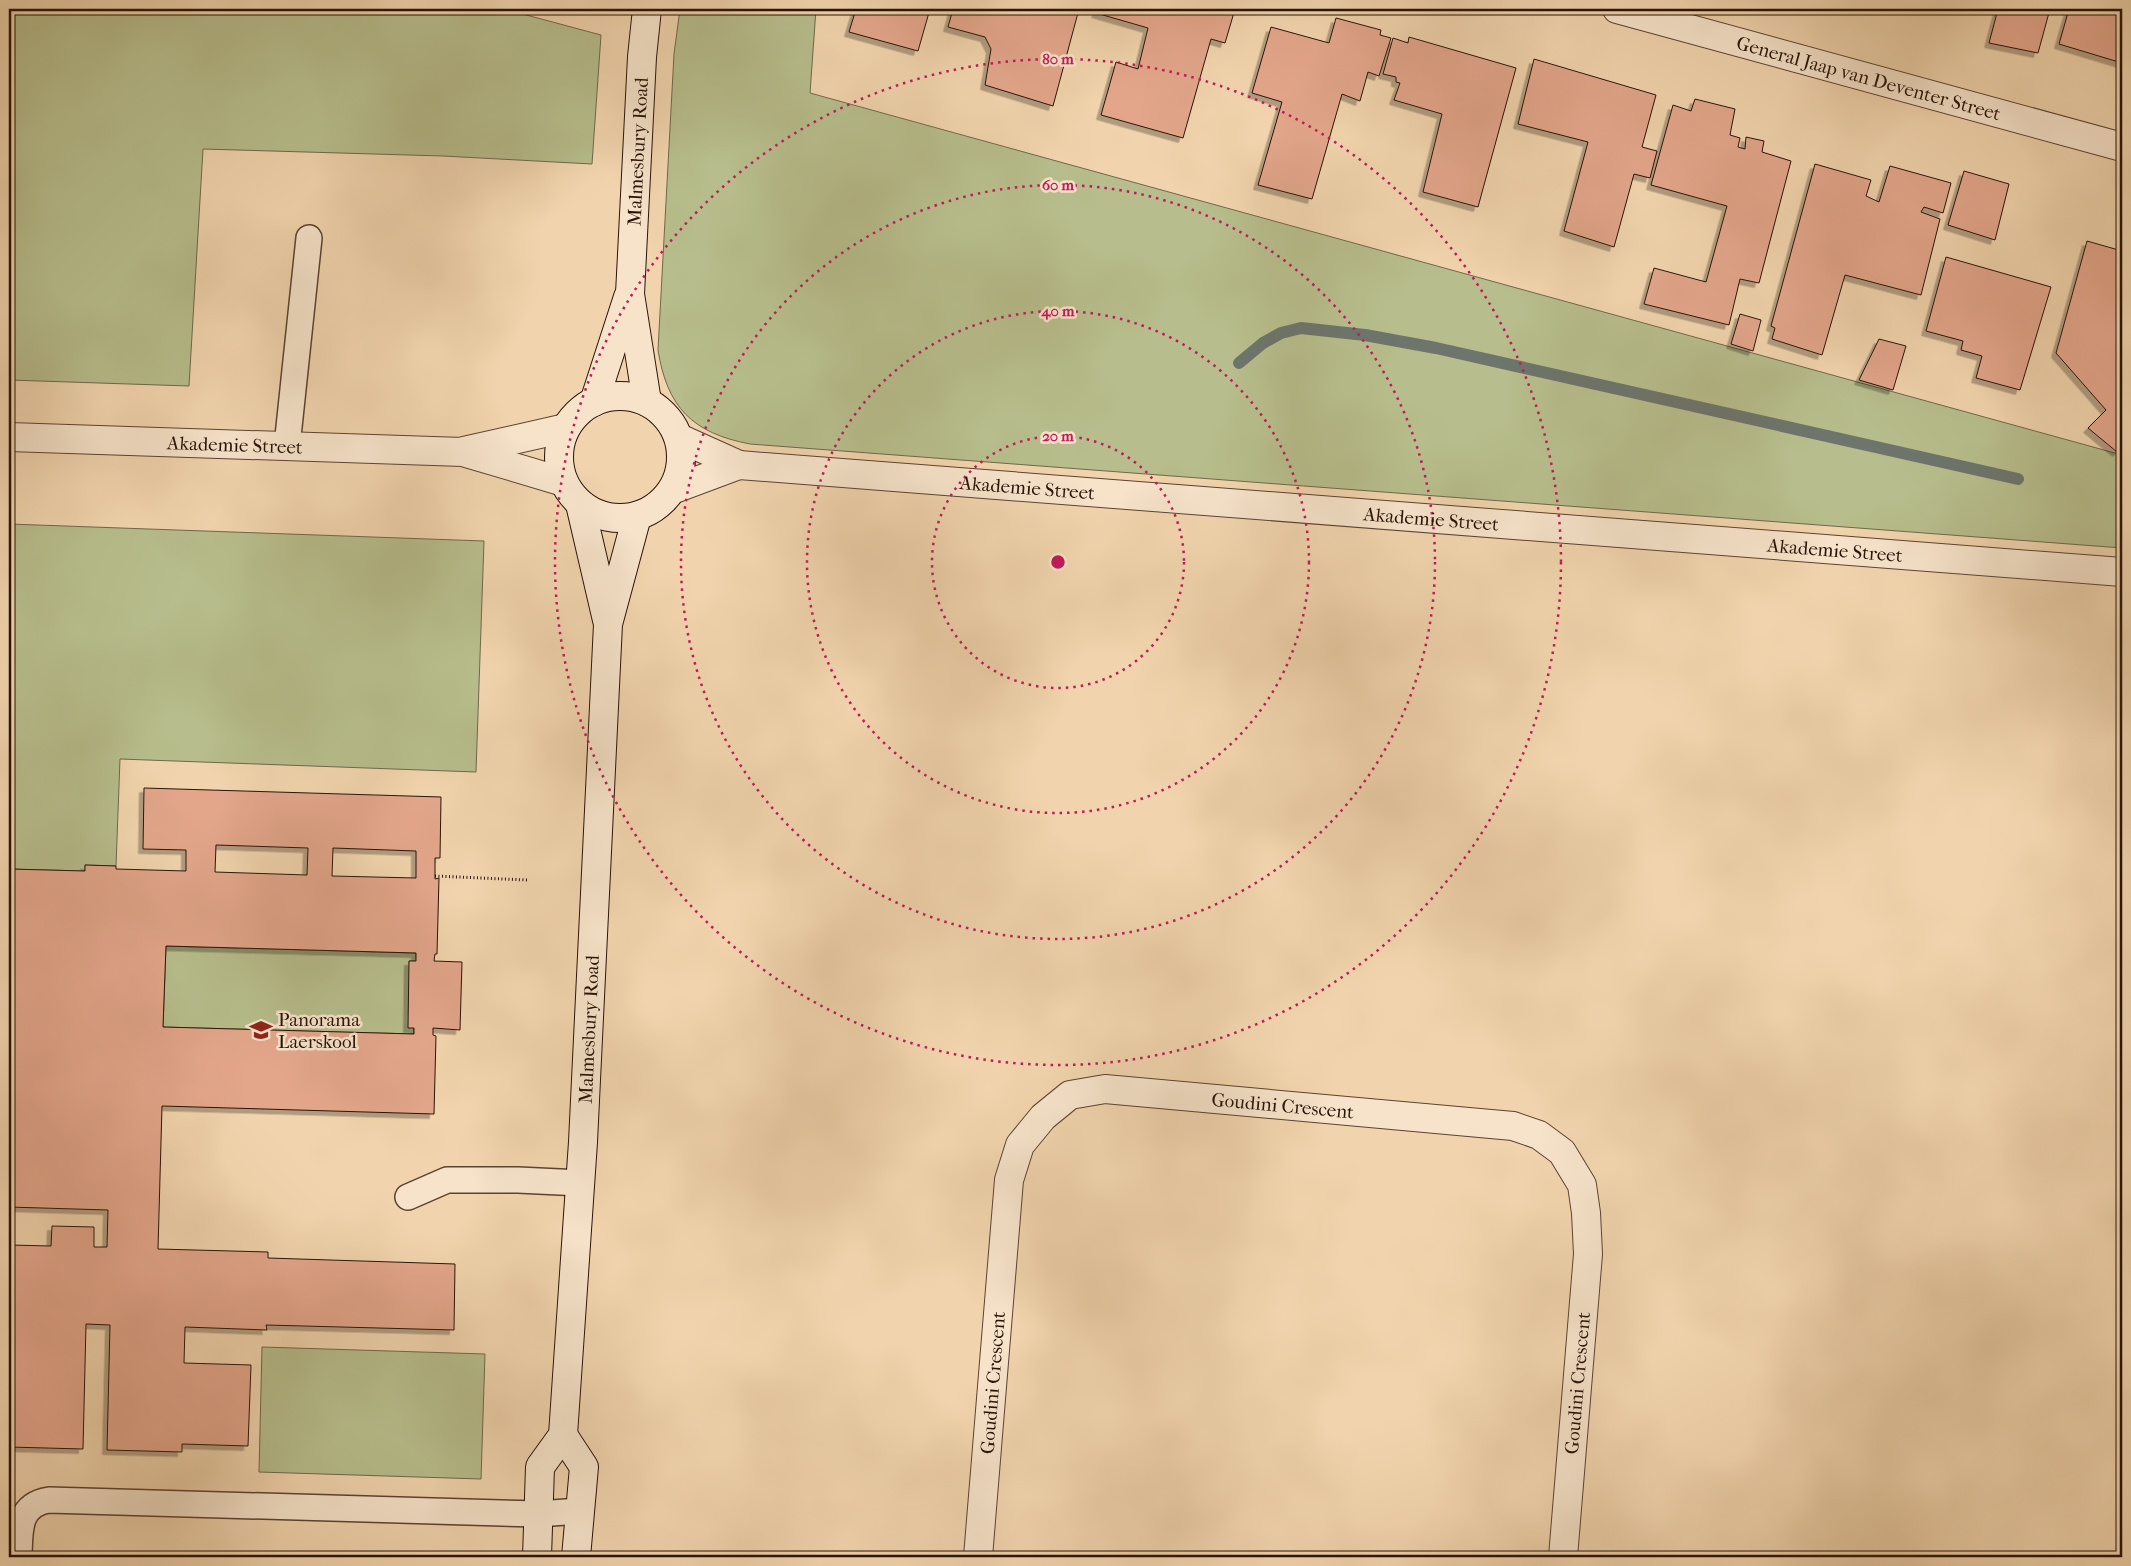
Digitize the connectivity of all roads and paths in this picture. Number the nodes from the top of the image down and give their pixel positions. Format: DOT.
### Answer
graph roads {
  1 [pos="648,9"];
  2 [pos="1617,9"];
  3 [pos="2122,147"];
  4 [pos="309,238"];
  5 [pos="630,294"];
  6 [pos="594,402"];
  7 [pos="647,402"];
  8 [pos="566,428"];
  9 [pos="9,437"];
  10 [pos="679,438"];
  11 [pos="287,446"];
  12 [pos="463,452"];
  13 [pos="739,465"];
  14 [pos="564,482"];
  15 [pos="672,490"];
  16 [pos="580,504"];
  17 [pos="637,516"];
  18 [pos="2122,572"];
  19 [pos="608,624"];
  20 [pos="434,876"];
  21 [pos="528,880"];
  22 [pos="580,1184"];
  23 [pos="408,1197"];
  24 [pos="563,1435"];
  25 [pos="580,1511"];
  26 [pos="538,1514"];
  27 [pos="19,1557"];
  28 [pos="537,1557"];
  29 [pos="576,1557"];
  30 [pos="978,1557"];
  31 [pos="1563,1557"];
  1 -- 5 [label="street, Malmesbury Road"];
  2 -- 3 [label="street, General Jaap van Deventer Street"];
  4 -- 11 [label="lane"];
  5 -- 6 [label="street, Malmesbury Road"];
  5 -- 7 [label="street, Malmesbury Road"];
  6 -- 7 [label="street"];
  6 -- 8 [label="street"];
  7 -- 10 [label="street"];
  8 -- 12 [label="street, Akademie Street"];
  8 -- 14 [label="street"];
  9 -- 11 [label="street, Akademie Street"];
  10 -- 13 [label="street, Akademie Street"];
  10 -- 15 [label="street"];
  11 -- 12 [label="street, Akademie Street"];
  12 -- 14 [label="street, Akademie Street"];
  13 -- 15 [label="street, Akademie Street"];
  13 -- 18 [label="street, Akademie Street"];
  14 -- 16 [label="street"];
  15 -- 17 [label="street"];
  16 -- 17 [label="street"];
  16 -- 19 [label="street, Malmesbury Road"];
  17 -- 19 [label="street, Malmesbury Road"];
  19 -- 22 [label="street, Malmesbury Road"];
  20 -- 21 [label="path"];
  22 -- 23 [label="lane"];
  22 -- 24 [label="street, Malmesbury Road"];
  24 -- 25 [label="street"];
  24 -- 26 [label="street"];
  25 -- 26 [label="lane"];
  25 -- 29 [label="street"];
  26 -- 27 [label="lane"];
  26 -- 28 [label="street"];
  30 -- 31 [label="street, Goudini Crescent"];
}
